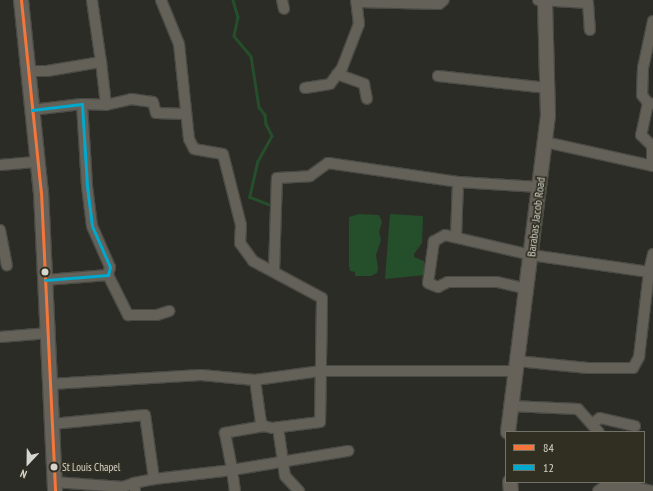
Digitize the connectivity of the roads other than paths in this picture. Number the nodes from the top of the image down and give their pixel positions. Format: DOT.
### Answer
graph roads {
  1 [pos="21,0"];
  2 [pos="92,0"];
  3 [pos="162,0"];
  4 [pos="444,0"];
  5 [pos="543,0"];
  6 [pos="357,1"];
  7 [pos="653,21"];
  8 [pos="590,30"];
  9 [pos="650,47"];
  10 [pos="101,62"];
  11 [pos="28,71"];
  12 [pos="337,74"];
  13 [pos="438,76"];
  14 [pos="305,88"];
  15 [pos="546,88"];
  16 [pos="367,100"];
  17 [pos="651,103"];
  18 [pos="82,104"];
  19 [pos="106,105"];
  20 [pos="32,110"];
  21 [pos="186,114"];
  22 [pos="545,142"];
  23 [pos="38,162"];
  24 [pos="0,165"];
  25 [pos="653,166"];
  26 [pos="458,182"];
  27 [pos="539,187"];
  28 [pos="0,231"];
  29 [pos="456,237"];
  30 [pos="653,254"];
  31 [pos="531,256"];
  32 [pos="7,265"];
  33 [pos="274,271"];
  34 [pos="651,272"];
  35 [pos="108,275"];
  36 [pos="46,280"];
  37 [pos="527,288"];
  38 [pos="169,311"];
  39 [pos="49,333"];
  40 [pos="0,337"];
  41 [pos="517,366"];
  42 [pos="321,371"];
  43 [pos="256,380"];
  44 [pos="52,384"];
  45 [pos="510,406"];
  46 [pos="52,424"];
  47 [pos="264,426"];
  48 [pos="635,426"];
  49 [pos="278,427"];
  50 [pos="595,428"];
  51 [pos="508,431"];
  52 [pos="348,451"];
  53 [pos="282,461"];
  54 [pos="232,470"];
  55 [pos="154,479"];
  56 [pos="634,484"];
  57 [pos="54,487"];
  58 [pos="134,487"];
  59 [pos="235,491"];
  60 [pos="299,491"];
  61 [pos="598,491"];
  62 [pos="653,491"];
  1 -- 11 [label="main road"];
  2 -- 10 [label="street"];
  3 -- 21 [label="street"];
  4 -- 6 [label="street"];
  5 -- 8 [label="street"];
  5 -- 15 [label="main road, Barabas Jacob Road"];
  6 -- 12 [label="street"];
  7 -- 9 [label="street"];
  9 -- 17 [label="street"];
  10 -- 11 [label="street"];
  10 -- 19 [label="street"];
  11 -- 20 [label="main road"];
  12 -- 14 [label="street"];
  12 -- 16 [label="street"];
  13 -- 15 [label="street"];
  15 -- 22 [label="main road, Barabas Jacob Road"];
  17 -- 25 [label="street"];
  18 -- 19 [label="street"];
  18 -- 20 [label="street"];
  18 -- 35 [label="street"];
  19 -- 21 [label="street"];
  20 -- 23 [label="main road"];
  21 -- 33 [label="street"];
  22 -- 25 [label="street"];
  22 -- 27 [label="main road, Barabas Jacob Road"];
  23 -- 24 [label="street"];
  23 -- 36 [label="main road"];
  26 -- 27 [label="street"];
  26 -- 29 [label="street"];
  26 -- 33 [label="street"];
  27 -- 31 [label="main road, Barabas Jacob Road"];
  28 -- 32 [label="street"];
  29 -- 31 [label="street"];
  29 -- 37 [label="street"];
  30 -- 34 [label="street"];
  31 -- 34 [label="street"];
  31 -- 37 [label="main road, Barabas Jacob Road"];
  33 -- 42 [label="street"];
  34 -- 41 [label="street"];
  35 -- 36 [label="street"];
  35 -- 38 [label="street"];
  36 -- 39 [label="main road"];
  37 -- 41 [label="main road, Barabas Jacob Road"];
  39 -- 40 [label="street"];
  39 -- 44 [label="main road"];
  41 -- 42 [label="street"];
  41 -- 45 [label="main road, Barabas Jacob Road"];
  42 -- 43 [label="street"];
  42 -- 49 [label="street"];
  43 -- 44 [label="street"];
  43 -- 47 [label="street"];
  44 -- 46 [label="main road"];
  45 -- 50 [label="street"];
  45 -- 51 [label="main road, Barabas Jacob Road"];
  46 -- 55 [label="street"];
  46 -- 57 [label="main road"];
  47 -- 49 [label="street"];
  47 -- 54 [label="street"];
  48 -- 50 [label="street"];
  49 -- 53 [label="street"];
  52 -- 53 [label="street"];
  53 -- 54 [label="street"];
  53 -- 60 [label="street"];
  54 -- 55 [label="street"];
  54 -- 59 [label="street"];
  55 -- 58 [label="street"];
  56 -- 61 [label="street"];
  56 -- 62 [label="street"];
  57 -- 58 [label="street"];
}
